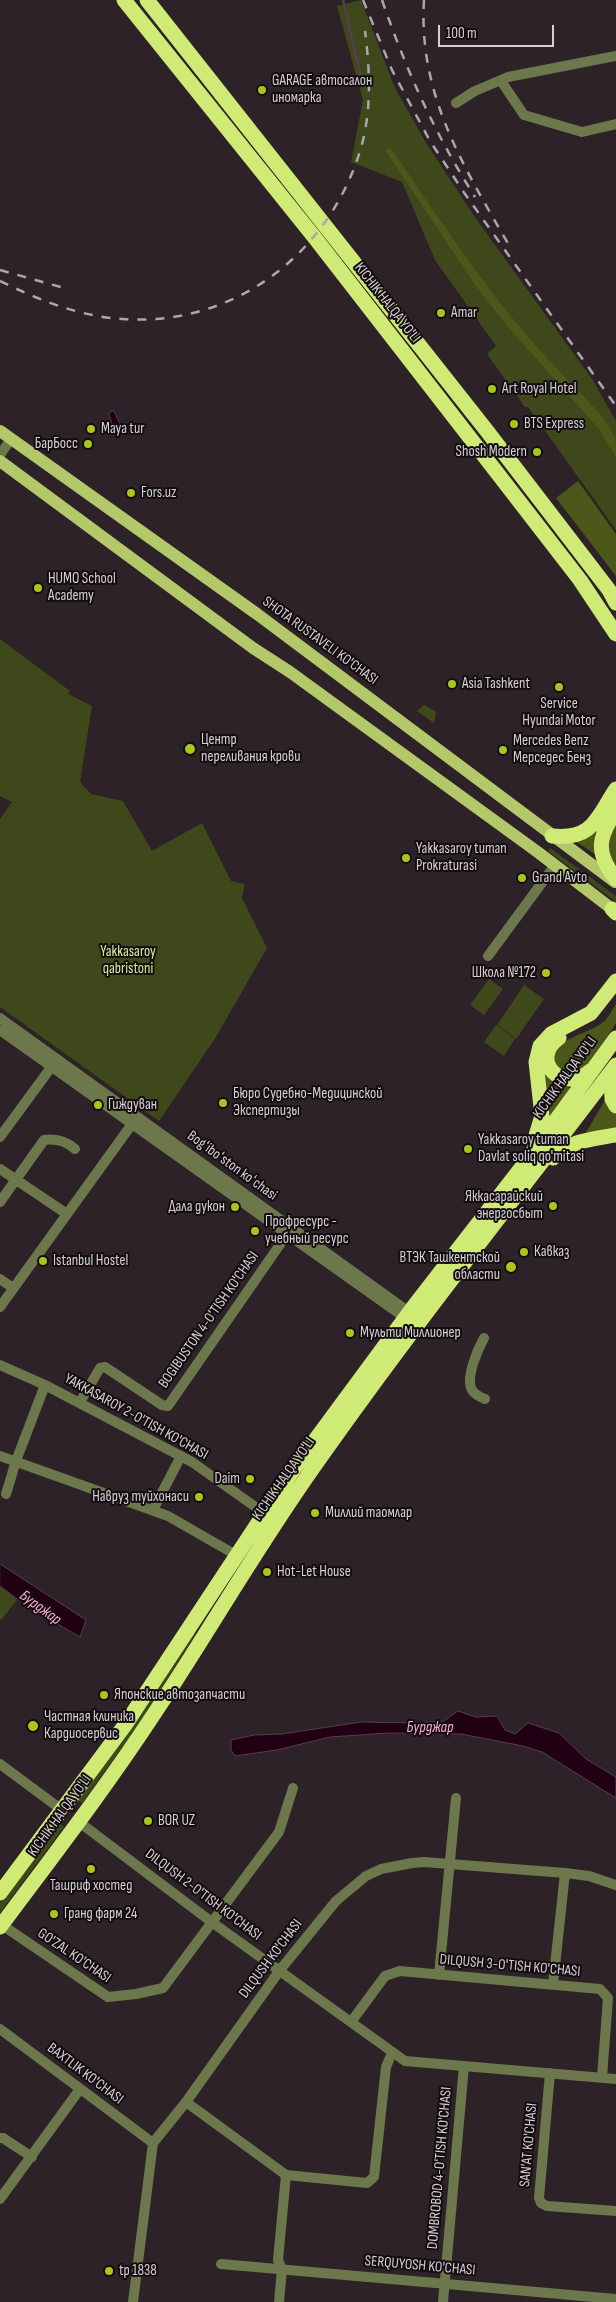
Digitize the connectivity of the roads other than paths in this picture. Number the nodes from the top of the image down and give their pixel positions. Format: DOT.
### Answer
graph roads {
  1 [pos="124,0"];
  2 [pos="147,0"];
  3 [pos="616,56"];
  4 [pos="501,80"];
  5 [pos="456,103"];
  6 [pos="616,124"];
  7 [pos="263,148"];
  8 [pos="250,158"];
  9 [pos="0,431"];
  10 [pos="487,431"];
  11 [pos="11,439"];
  12 [pos="473,442"];
  13 [pos="0,455"];
  14 [pos="0,461"];
  15 [pos="614,597"];
  16 [pos="616,634"];
  17 [pos="616,789"];
  18 [pos="616,811"];
  19 [pos="552,836"];
  20 [pos="555,865"];
  21 [pos="616,879"];
  22 [pos="616,883"];
  23 [pos="615,911"];
  24 [pos="488,956"];
  25 [pos="616,981"];
  26 [pos="616,995"];
  27 [pos="0,1018"];
  28 [pos="0,1030"];
  29 [pos="616,1038"];
  30 [pos="54,1063"];
  31 [pos="608,1067"];
  32 [pos="616,1106"];
  33 [pos="132,1124"];
  34 [pos="616,1136"];
  35 [pos="0,1138"];
  36 [pos="75,1149"];
  37 [pos="521,1168"];
  38 [pos="0,1169"];
  39 [pos="15,1178"];
  40 [pos="0,1202"];
  41 [pos="508,1207"];
  42 [pos="67,1214"];
  43 [pos="289,1231"];
  44 [pos="0,1279"];
  45 [pos="13,1288"];
  46 [pos="0,1307"];
  47 [pos="410,1318"];
  48 [pos="484,1338"];
  49 [pos="0,1365"];
  50 [pos="45,1385"];
  51 [pos="485,1399"];
  52 [pos="80,1402"];
  53 [pos="0,1456"];
  54 [pos="180,1456"];
  55 [pos="16,1461"];
  56 [pos="6,1494"];
  57 [pos="259,1509"];
  58 [pos="153,1510"];
  59 [pos="242,1559"];
  60 [pos="0,1764"];
  61 [pos="293,1788"];
  62 [pos="456,1798"];
  63 [pos="62,1810"];
  64 [pos="79,1822"];
  65 [pos="451,1864"];
  66 [pos="565,1873"];
  67 [pos="616,1886"];
  68 [pos="0,1893"];
  69 [pos="213,1922"];
  70 [pos="1,1926"];
  71 [pos="280,1970"];
  72 [pos="440,1975"];
  73 [pos="553,1984"];
  74 [pos="351,2022"];
  75 [pos="0,2029"];
  76 [pos="392,2053"];
  77 [pos="464,2066"];
  78 [pos="550,2073"];
  79 [pos="602,2077"];
  80 [pos="616,2079"];
  81 [pos="80,2089"];
  82 [pos="186,2102"];
  83 [pos="0,2138"];
  84 [pos="153,2143"];
  85 [pos="32,2157"];
  86 [pos="286,2175"];
  87 [pos="0,2199"];
  88 [pos="616,2212"];
  89 [pos="221,2264"];
  90 [pos="282,2269"];
  91 [pos="444,2284"];
  92 [pos="616,2299"];
  93 [pos="133,2302"];
  94 [pos="280,2302"];
  95 [pos="443,2302"];
  1 -- 8 [label="highway, KICHIK HALQA YO'LI"];
  2 -- 7 [label="highway, KICHIK HALQA YO'LI"];
  3 -- 4 [label="street"];
  4 -- 5 [label="street"];
  4 -- 6 [label="street"];
  7 -- 8 [label="highway"];
  7 -- 10 [label="highway, KICHIK HALQA YO'LI"];
  8 -- 12 [label="highway, KICHIK HALQA YO'LI"];
  9 -- 11 [label="main road, SHOTA RUSTAVELI KO'CHASI"];
  10 -- 12 [label="highway"];
  10 -- 15 [label="highway, KICHIK HALQA YO'LI"];
  11 -- 13 [label="street"];
  11 -- 19 [label="main road, SHOTA RUSTAVELI KO'CHASI"];
  12 -- 16 [label="highway, KICHIK HALQA YO'LI"];
  14 -- 20 [label="main road"];
  17 -- 19 [label="highway"];
  18 -- 21 [label="highway"];
  19 -- 22 [label="main road, SHOTA RUSTAVELI KO'CHASI"];
  20 -- 23 [label="main road"];
  20 -- 24 [label="street"];
  25 -- 37 [label="highway"];
  26 -- 31 [label="highway"];
  27 -- 30 [label="street, Bogʻiboʻston koʻchasi"];
  28 -- 30 [label="street, Bogʻiboʻston koʻchasi"];
  29 -- 31 [label="highway, KICHIK HALQA YO'LI"];
  30 -- 33 [label="street, Bogʻiboʻston koʻchasi"];
  30 -- 35 [label="street"];
  30 -- 43 [label="street, Bogʻiboʻston koʻchasi"];
  31 -- 32 [label="highway"];
  31 -- 37 [label="highway, KICHIK HALQA YO'LI"];
  31 -- 41 [label="highway, KICHIK HALQA YO'LI"];
  33 -- 42 [label="street"];
  33 -- 43 [label="street, Bogʻiboʻston koʻchasi"];
  34 -- 41 [label="highway"];
  36 -- 39 [label="street"];
  37 -- 47 [label="highway, KICHIK HALQA YO'LI"];
  38 -- 39 [label="street"];
  39 -- 40 [label="street"];
  39 -- 42 [label="street"];
  41 -- 47 [label="highway, KICHIK HALQA YO'LI"];
  42 -- 45 [label="street"];
  43 -- 47 [label="street, Bogʻiboʻston koʻchasi"];
  43 -- 52 [label="street, BOGIBUSTON 4-O'TISH KO'CHASI"];
  44 -- 45 [label="street"];
  45 -- 46 [label="street"];
  47 -- 57 [label="highway, KICHIK HALQA YO'LI"];
  47 -- 59 [label="highway, KICHIK HALQA YO'LI"];
  48 -- 51 [label="street"];
  49 -- 50 [label="street, YAKKASAROY 2-O'TISH KO'CHASI"];
  50 -- 52 [label="street, YAKKASAROY 2-O'TISH KO'CHASI"];
  50 -- 55 [label="street"];
  52 -- 54 [label="street, YAKKASAROY 2-O'TISH KO'CHASI"];
  53 -- 55 [label="street"];
  54 -- 57 [label="street, YAKKASAROY 2-O'TISH KO'CHASI"];
  54 -- 58 [label="street"];
  55 -- 56 [label="street"];
  55 -- 58 [label="street"];
  57 -- 59 [label="highway, KICHIK HALQA YO'LI"];
  58 -- 59 [label="street"];
  59 -- 63 [label="highway, KICHIK HALQA YO'LI"];
  59 -- 64 [label="highway, KICHIK HALQA YO'LI"];
  60 -- 63 [label="street"];
  61 -- 69 [label="street, GO'ZAL KO'CHASI"];
  62 -- 65 [label="street"];
  63 -- 64 [label="highway"];
  63 -- 68 [label="highway, KICHIK HALQA YO'LI"];
  64 -- 69 [label="street, DILQUSH 2-O'TISH KO'CHASI"];
  64 -- 70 [label="highway, KICHIK HALQA YO'LI"];
  65 -- 66 [label="street, DILQUSH KO'CHASI"];
  65 -- 71 [label="street, DILQUSH KO'CHASI"];
  65 -- 72 [label="street"];
  66 -- 67 [label="street, DILQUSH KO'CHASI"];
  66 -- 73 [label="street"];
  69 -- 70 [label="street, GO'ZAL KO'CHASI"];
  69 -- 71 [label="street, DILQUSH 2-O'TISH KO'CHASI"];
  71 -- 74 [label="street, DILQUSH 2-O'TISH KO'CHASI"];
  71 -- 82 [label="street, DILQUSH KO'CHASI"];
  72 -- 73 [label="street, DILQUSH 3-O'TISH KO'CHASI"];
  72 -- 74 [label="street, DILQUSH 3-O'TISH KO'CHASI"];
  73 -- 79 [label="street, DILQUSH 3-O'TISH KO'CHASI"];
  74 -- 76 [label="street, DILQUSH 2-O'TISH KO'CHASI"];
  75 -- 81 [label="street, BAXTLIK KO'CHASI"];
  76 -- 77 [label="street, DILQUSH 2-O'TISH KO'CHASI"];
  76 -- 86 [label="street"];
  77 -- 78 [label="street, DILQUSH 2-O'TISH KO'CHASI"];
  77 -- 91 [label="street, DOMBROBOD 4-O'TISH KO'CHASI"];
  78 -- 79 [label="street, DILQUSH 2-O'TISH KO'CHASI"];
  78 -- 88 [label="street, SAN'AT KO'CHASI"];
  79 -- 80 [label="street, DILQUSH 2-O'TISH KO'CHASI"];
  81 -- 84 [label="street, BAXTLIK KO'CHASI"];
  81 -- 85 [label="street"];
  82 -- 84 [label="street, DILQUSH KO'CHASI"];
  82 -- 86 [label="street"];
  83 -- 85 [label="street"];
  84 -- 93 [label="street"];
  85 -- 87 [label="street"];
  86 -- 90 [label="street"];
  89 -- 90 [label="street, SERQUYOSH KO'CHASI"];
  90 -- 91 [label="street, SERQUYOSH KO'CHASI"];
  90 -- 94 [label="street"];
  91 -- 92 [label="street, SERQUYOSH KO'CHASI"];
  91 -- 95 [label="street, DOMBROBOD 4-O'TISH KO'CHASI"];
}
